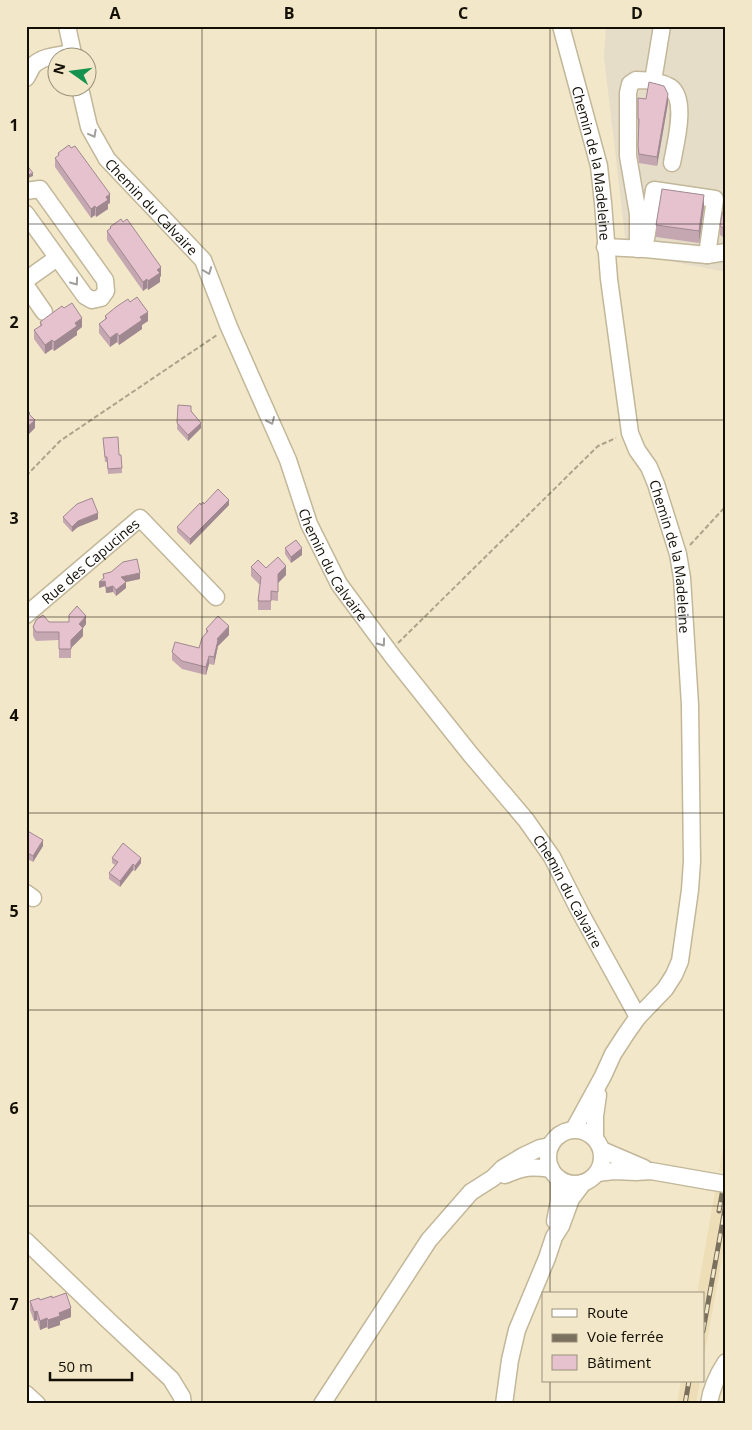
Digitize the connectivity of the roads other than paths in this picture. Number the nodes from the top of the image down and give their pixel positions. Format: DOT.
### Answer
graph roads {
  1 [pos="67,26"];
  2 [pos="561,26"];
  3 [pos="662,26"];
  4 [pos="72,48"];
  5 [pos="48,58"];
  6 [pos="28,69"];
  7 [pos="653,80"];
  8 [pos="82,98"];
  9 [pos="672,163"];
  10 [pos="26,191"];
  11 [pos="26,214"];
  12 [pos="606,247"];
  13 [pos="641,249"];
  14 [pos="726,252"];
  15 [pos="707,255"];
  16 [pos="57,258"];
  17 [pos="26,280"];
  18 [pos="26,286"];
  19 [pos="44,312"];
  20 [pos="216,596"];
  21 [pos="26,616"];
  22 [pos="638,1018"];
  23 [pos="603,1076"];
  24 [pos="574,1129"];
  25 [pos="598,1144"];
  26 [pos="550,1146"];
  27 [pos="651,1171"];
  28 [pos="598,1173"];
  29 [pos="555,1174"];
  30 [pos="493,1178"];
  31 [pos="583,1183"];
  32 [pos="726,1184"];
  33 [pos="554,1237"];
  34 [pos="26,1241"];
  35 [pos="726,1362"];
  36 [pos="508,1377"];
  37 [pos="26,1394"];
  38 [pos="36,1404"];
  39 [pos="183,1404"];
  40 [pos="322,1404"];
  41 [pos="504,1404"];
  42 [pos="511,1404"];
  43 [pos="709,1404"];
  1 -- 4 [label="street"];
  2 -- 12 [label="street, Chemin de la Madeleine"];
  3 -- 7 [label="street"];
  5 -- 6 [label="street"];
  7 -- 9 [label="street"];
  7 -- 13 [label="street"];
  8 -- 22 [label="street, Chemin du Calvaire, one-way"];
  16 -- 10 [label="street, one-way"];
  11 -- 16 [label="street"];
  12 -- 13 [label="street"];
  12 -- 22 [label="street, Chemin de la Madeleine"];
  13 -- 15 [label="street"];
  13 -- 15 [label="street"];
  14 -- 15 [label="street"];
  16 -- 17 [label="street"];
  18 -- 19 [label="street"];
  20 -- 21 [label="street, Rue des Capucines"];
  22 -- 23 [label="street, Chemin de la Madeleine"];
  23 -- 24 [label="street"];
  23 -- 25 [label="street"];
  24 -- 25 [label="street"];
  24 -- 26 [label="street"];
  25 -- 27 [label="street"];
  25 -- 28 [label="street"];
  26 -- 29 [label="street"];
  26 -- 30 [label="street"];
  27 -- 28 [label="street"];
  27 -- 32 [label="street, bridge"];
  28 -- 31 [label="street"];
  29 -- 30 [label="street"];
  29 -- 31 [label="street"];
  29 -- 33 [label="street"];
  30 -- 40 [label="street"];
  31 -- 33 [label="street"];
  33 -- 36 [label="street"];
  34 -- 39 [label="street"];
  35 -- 43 [label="street"];
  36 -- 41 [label="street"];
  36 -- 42 [label="street"];
  37 -- 38 [label="street"];
}
